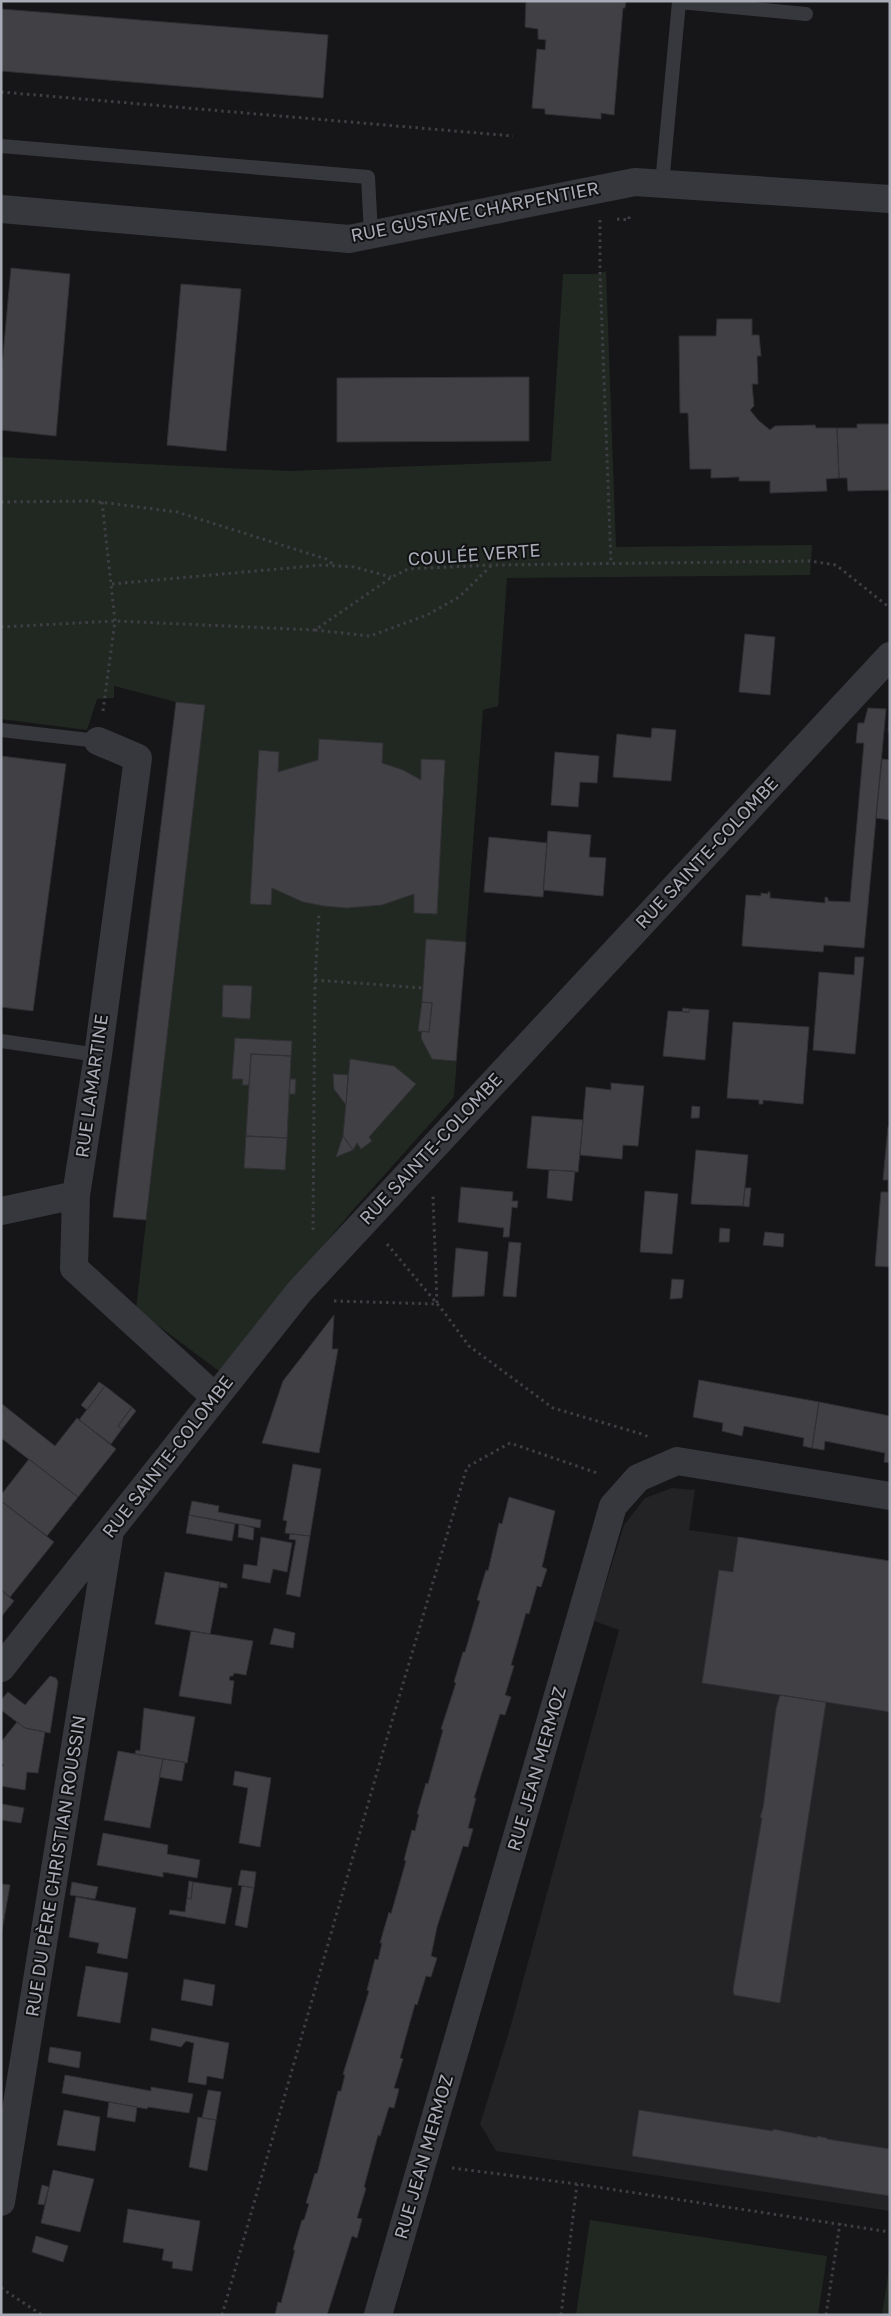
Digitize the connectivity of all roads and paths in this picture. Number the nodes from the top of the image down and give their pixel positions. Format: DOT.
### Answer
graph roads {
  1 [pos="806,14"];
  2 [pos="1,92"];
  3 [pos="513,136"];
  4 [pos="1,146"];
  5 [pos="632,182"];
  6 [pos="662,184"];
  7 [pos="890,199"];
  8 [pos="1,209"];
  9 [pos="371,234"];
  10 [pos="1,502"];
  11 [pos="102,502"];
  12 [pos="610,563"];
  13 [pos="334,565"];
  14 [pos="493,565"];
  15 [pos="392,578"];
  16 [pos="112,584"];
  17 [pos="890,608"];
  18 [pos="115,621"];
  19 [pos="1,627"];
  20 [pos="315,630"];
  21 [pos="889,659"];
  22 [pos="1,730"];
  23 [pos="98,741"];
  24 [pos="319,913"];
  25 [pos="315,980"];
  26 [pos="423,988"];
  27 [pos="1,1041"];
  28 [pos="98,1055"];
  29 [pos="431,1149"];
  30 [pos="76,1195"];
  31 [pos="1,1211"];
  32 [pos="363,1222"];
  33 [pos="319,1228"];
  34 [pos="293,1300"];
  35 [pos="437,1304"];
  36 [pos="215,1397"];
  37 [pos="677,1461"];
  38 [pos="632,1484"];
  39 [pos="890,1496"];
  40 [pos="111,1530"];
  41 [pos="1,1668"];
  42 [pos="422,2164"];
  43 [pos="577,2184"];
  44 [pos="1,2202"];
  45 [pos="840,2223"];
  46 [pos="890,2232"];
  47 [pos="1,2288"];
  48 [pos="42,2315"];
  49 [pos="222,2315"];
  50 [pos="378,2315"];
  51 [pos="561,2315"];
  52 [pos="826,2315"];
  1 -- 6 [label="lane"];
  2 -- 3 [label="path"];
  4 -- 9 [label="lane"];
  5 -- 6 [label="street, RUE GUSTAVE CHARPENTIER"];
  5 -- 9 [label="street, RUE GUSTAVE CHARPENTIER"];
  5 -- 12 [label="path"];
  6 -- 7 [label="street, RUE GUSTAVE CHARPENTIER"];
  8 -- 9 [label="street, RUE GUSTAVE CHARPENTIER"];
  10 -- 11 [label="path"];
  11 -- 13 [label="path"];
  11 -- 16 [label="path"];
  12 -- 14 [label="path, COULÉE VERTE"];
  12 -- 17 [label="path, COULÉE VERTE"];
  13 -- 15 [label="path"];
  13 -- 16 [label="path"];
  14 -- 15 [label="path, COULÉE VERTE"];
  14 -- 20 [label="path"];
  15 -- 20 [label="path, COULÉE VERTE"];
  16 -- 18 [label="path"];
  18 -- 19 [label="path"];
  18 -- 20 [label="path"];
  18 -- 23 [label="path"];
  21 -- 29 [label="street, RUE SAINTE-COLOMBE"];
  22 -- 23 [label="lane"];
  23 -- 28 [label="street, RUE LAMARTINE"];
  24 -- 25 [label="path"];
  25 -- 26 [label="path"];
  25 -- 33 [label="path"];
  27 -- 28 [label="lane"];
  28 -- 30 [label="street, RUE LAMARTINE"];
  29 -- 32 [label="street, RUE SAINTE-COLOMBE"];
  29 -- 35 [label="path"];
  30 -- 31 [label="street"];
  30 -- 36 [label="street, RUE LAMARTINE"];
  32 -- 34 [label="street, RUE SAINTE-COLOMBE"];
  32 -- 35 [label="path"];
  34 -- 35 [label="path"];
  34 -- 36 [label="street, RUE SAINTE-COLOMBE"];
  35 -- 37 [label="path"];
  36 -- 40 [label="street, RUE SAINTE-COLOMBE"];
  37 -- 38 [label="street, RUE JEAN MERMOZ"];
  37 -- 39 [label="street"];
  38 -- 42 [label="street, RUE JEAN MERMOZ"];
  38 -- 49 [label="path"];
  40 -- 41 [label="street, RUE SAINTE-COLOMBE"];
  40 -- 44 [label="street, RUE DU PÈRE CHRISTIAN ROUSSIN"];
  42 -- 43 [label="path"];
  42 -- 50 [label="street, RUE JEAN MERMOZ"];
  43 -- 45 [label="path"];
  43 -- 51 [label="path"];
  45 -- 46 [label="path"];
  45 -- 52 [label="path"];
  47 -- 48 [label="path"];
}
